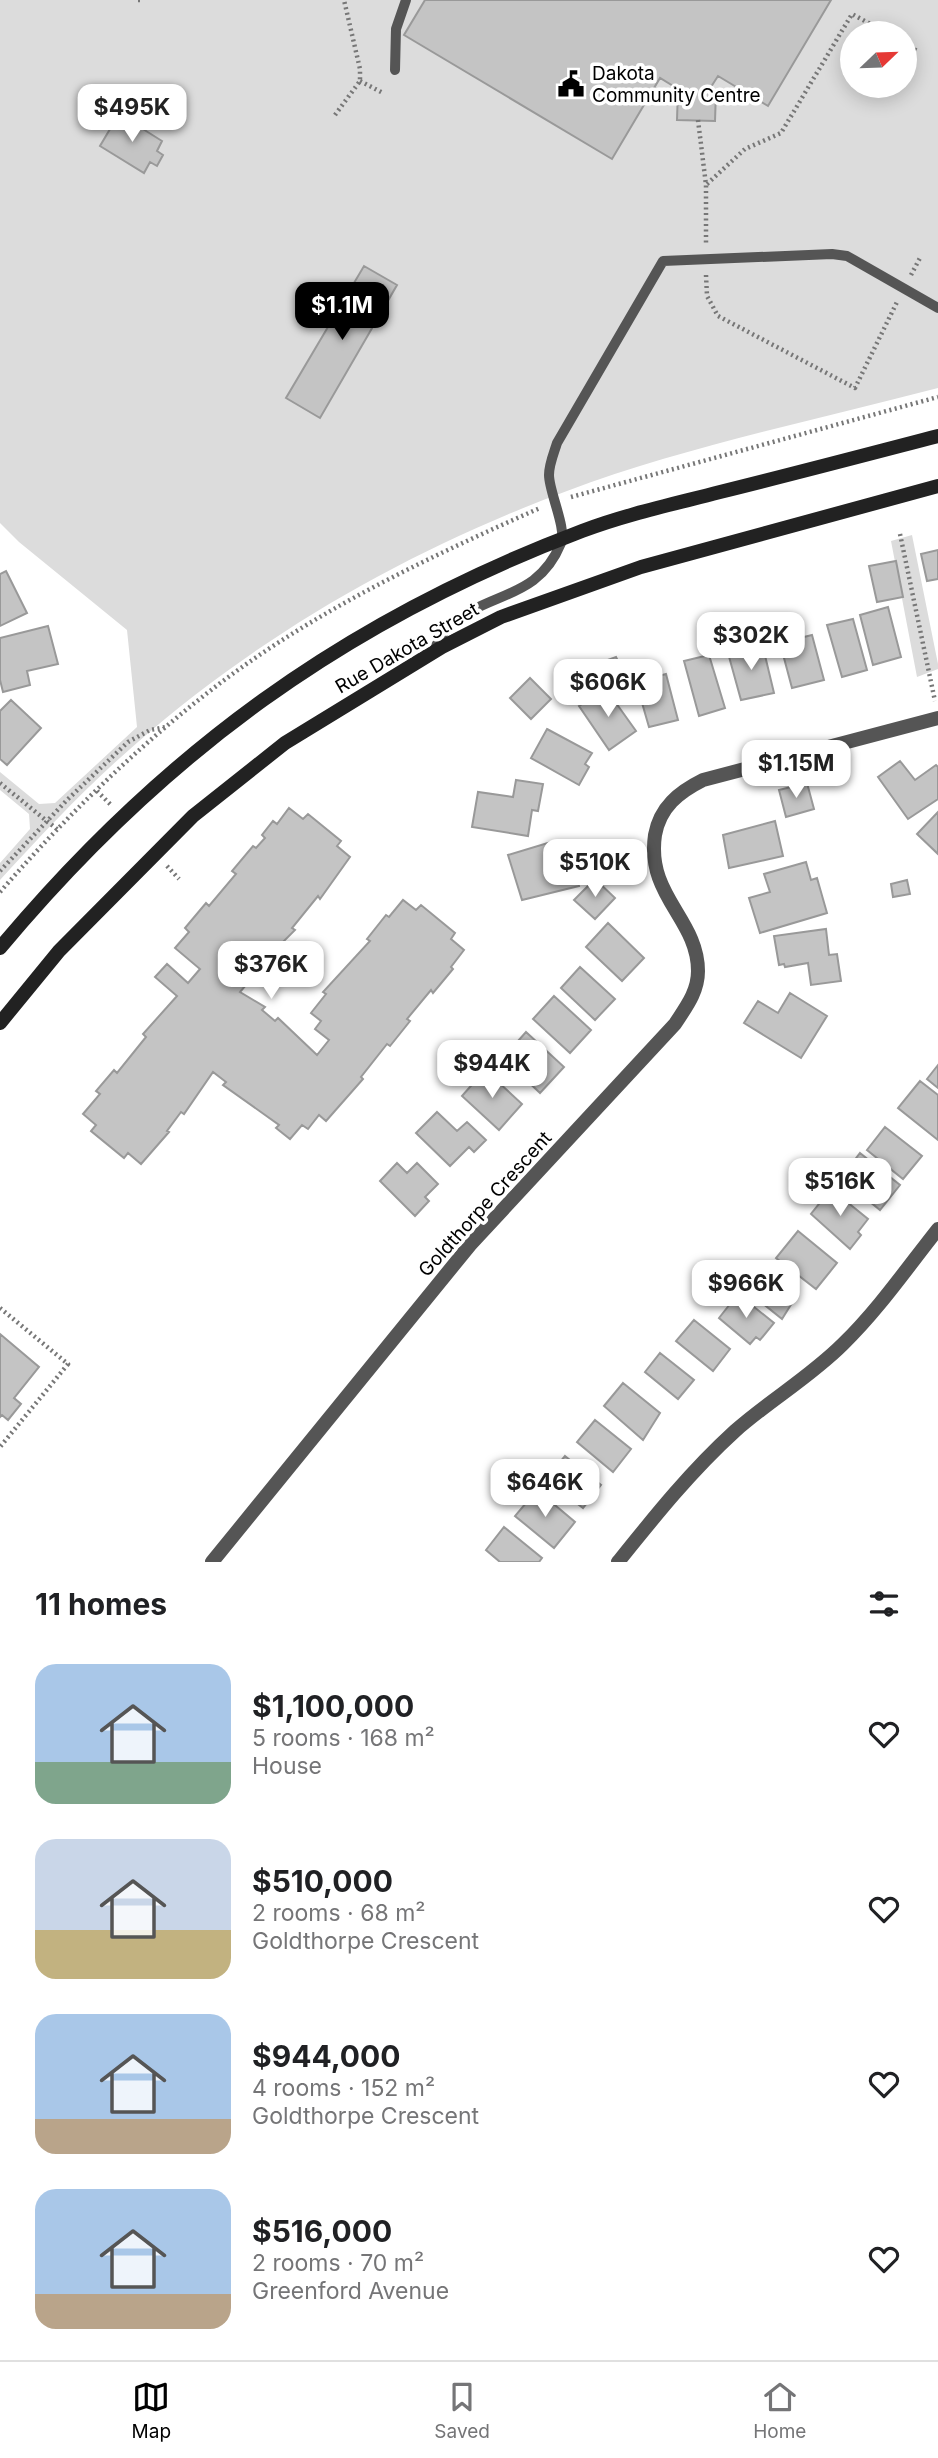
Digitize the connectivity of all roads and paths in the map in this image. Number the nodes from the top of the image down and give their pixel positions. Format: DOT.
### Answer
graph roads {
  1 [pos="344,0"];
  2 [pos="406,0"];
  3 [pos="848,21"];
  4 [pos="865,21"];
  5 [pos="840,34"];
  6 [pos="396,70"];
  7 [pos="360,81"];
  8 [pos="383,93"];
  9 [pos="335,115"];
  10 [pos="698,120"];
  11 [pos="706,185"];
  12 [pos="921,256"];
  13 [pos="706,259"];
  14 [pos="903,288"];
  15 [pos="938,309"];
  16 [pos="938,436"];
  17 [pos="938,486"];
  18 [pos="900,534"];
  19 [pos="564,539"];
  20 [pos="431,654"];
  21 [pos="938,712"];
  22 [pos="938,718"];
  23 [pos="0,783"];
  24 [pos="97,791"];
  25 [pos="121,816"];
  26 [pos="46,821"];
  27 [pos="58,830"];
  28 [pos="154,853"];
  29 [pos="0,871"];
  30 [pos="180,879"];
  31 [pos="0,892"];
  32 [pos="0,948"];
  33 [pos="0,1023"];
  34 [pos="938,1229"];
  35 [pos="0,1308"];
  36 [pos="0,1447"];
  37 [pos="212,1562"];
  38 [pos="618,1562"];
  1 -- 7 [label="path"];
  2 -- 6 [label="lane"];
  3 -- 4 [label="path"];
  5 -- 11 [label="path"];
  7 -- 8 [label="path"];
  7 -- 9 [label="path"];
  10 -- 11 [label="path"];
  11 -- 13 [label="path"];
  12 -- 14 [label="path"];
  13 -- 14 [label="lane"];
  13 -- 14 [label="path"];
  13 -- 19 [label="lane"];
  14 -- 15 [label="lane"];
  16 -- 19 [label="main road, Rue Dakota Street"];
  17 -- 20 [label="main road, Rue Dakota Street"];
  18 -- 21 [label="path"];
  19 -- 20 [label="lane"];
  19 -- 25 [label="main road, Rue Dakota Street"];
  20 -- 28 [label="main road, Rue Dakota Street"];
  22 -- 37 [label="street, Goldthorpe Crescent"];
  23 -- 26 [label="path"];
  24 -- 25 [label="path"];
  24 -- 26 [label="path"];
  24 -- 27 [label="path"];
  25 -- 32 [label="main road, Rue Dakota Street"];
  26 -- 27 [label="path"];
  26 -- 29 [label="path"];
  27 -- 31 [label="path"];
  28 -- 30 [label="path"];
  28 -- 33 [label="main road, Rue Dakota Street"];
  34 -- 38 [label="street"];
  35 -- 36 [label="path"];
}
